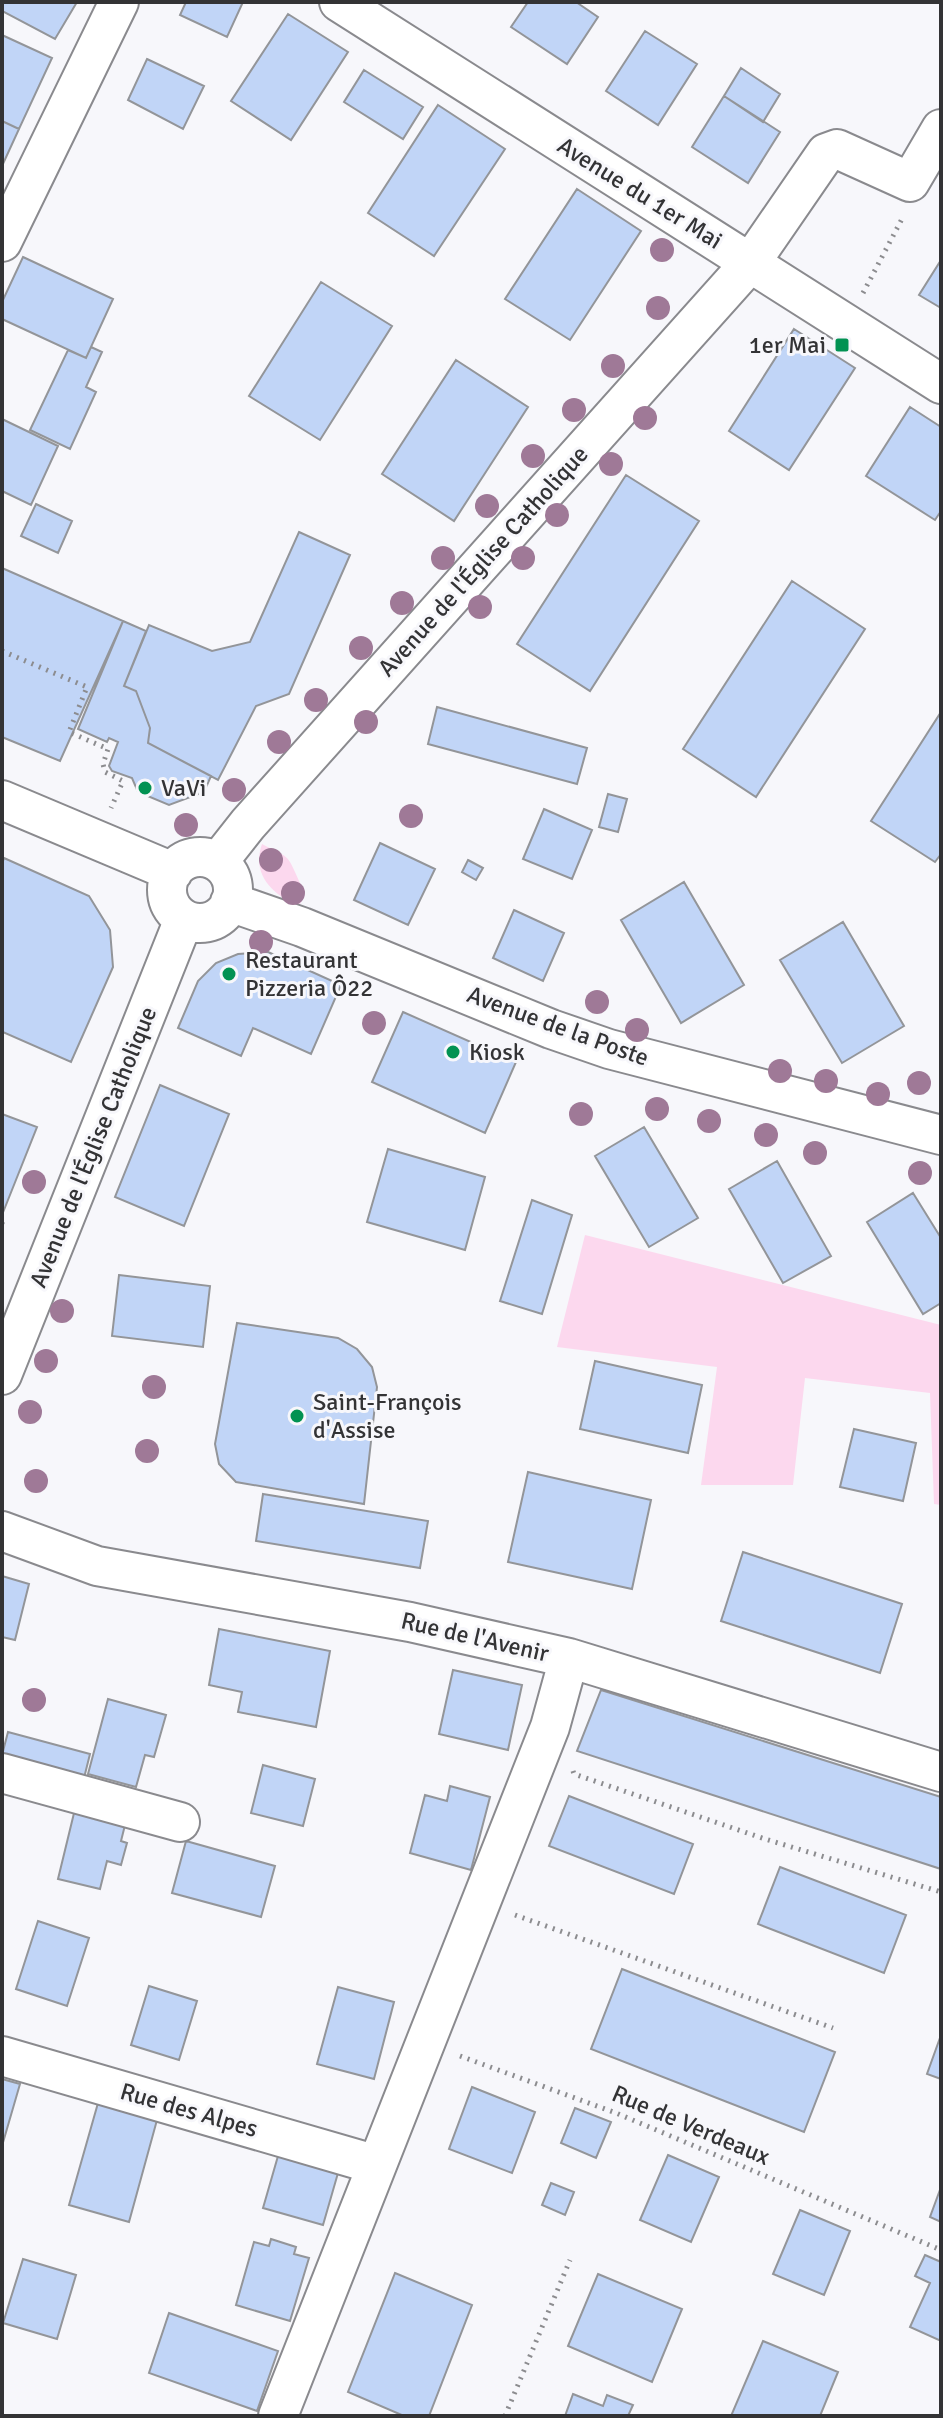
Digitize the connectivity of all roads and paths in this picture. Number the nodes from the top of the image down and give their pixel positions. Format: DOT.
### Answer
graph roads {
  1 [pos="119,2"];
  2 [pos="339,2"];
  3 [pos="941,129"];
  4 [pos="904,214"];
  5 [pos="2,242"];
  6 [pos="751,262"];
  7 [pos="856,306"];
  8 [pos="941,384"];
  9 [pos="2,651"];
  10 [pos="2,800"];
  11 [pos="110,813"];
  12 [pos="218,862"];
  13 [pos="173,872"];
  14 [pos="230,902"];
  15 [pos="184,919"];
  16 [pos="941,1135"];
  17 [pos="2,1375"];
  18 [pos="2,1531"];
  19 [pos="569,1658"];
  20 [pos="550,1727"];
  21 [pos="941,1772"];
  22 [pos="2,1773"];
  23 [pos="180,1822"];
  24 [pos="941,1892"];
  25 [pos="480,1902"];
  26 [pos="833,2028"];
  27 [pos="424,2043"];
  28 [pos="2,2056"];
  29 [pos="377,2165"];
  30 [pos="941,2250"];
  31 [pos="570,2260"];
  32 [pos="278,2416"];
  33 [pos="505,2416"];
  1 -- 5 [label="street"];
  2 -- 6 [label="street, Avenue du 1er Mai"];
  3 -- 6 [label="street, Avenue de l'Église Catholique"];
  4 -- 7 [label="path"];
  6 -- 8 [label="street, Avenue du 1er Mai"];
  6 -- 12 [label="street, Avenue de l'Église Catholique"];
  9 -- 11 [label="path"];
  10 -- 13 [label="street"];
  12 -- 13 [label="street"];
  12 -- 14 [label="street"];
  13 -- 15 [label="street"];
  14 -- 15 [label="street"];
  14 -- 16 [label="street, Avenue de la Poste"];
  15 -- 17 [label="street, Avenue de l'Église Catholique"];
  18 -- 19 [label="street, Rue de l'Avenir"];
  19 -- 20 [label="street"];
  19 -- 21 [label="street, Rue de l'Avenir"];
  20 -- 24 [label="path"];
  20 -- 25 [label="street"];
  22 -- 23 [label="street"];
  25 -- 26 [label="path"];
  25 -- 27 [label="street"];
  27 -- 29 [label="street"];
  27 -- 30 [label="path, Rue de Verdeaux"];
  28 -- 29 [label="street, Rue des Alpes"];
  29 -- 32 [label="street"];
  31 -- 33 [label="path"];
}
